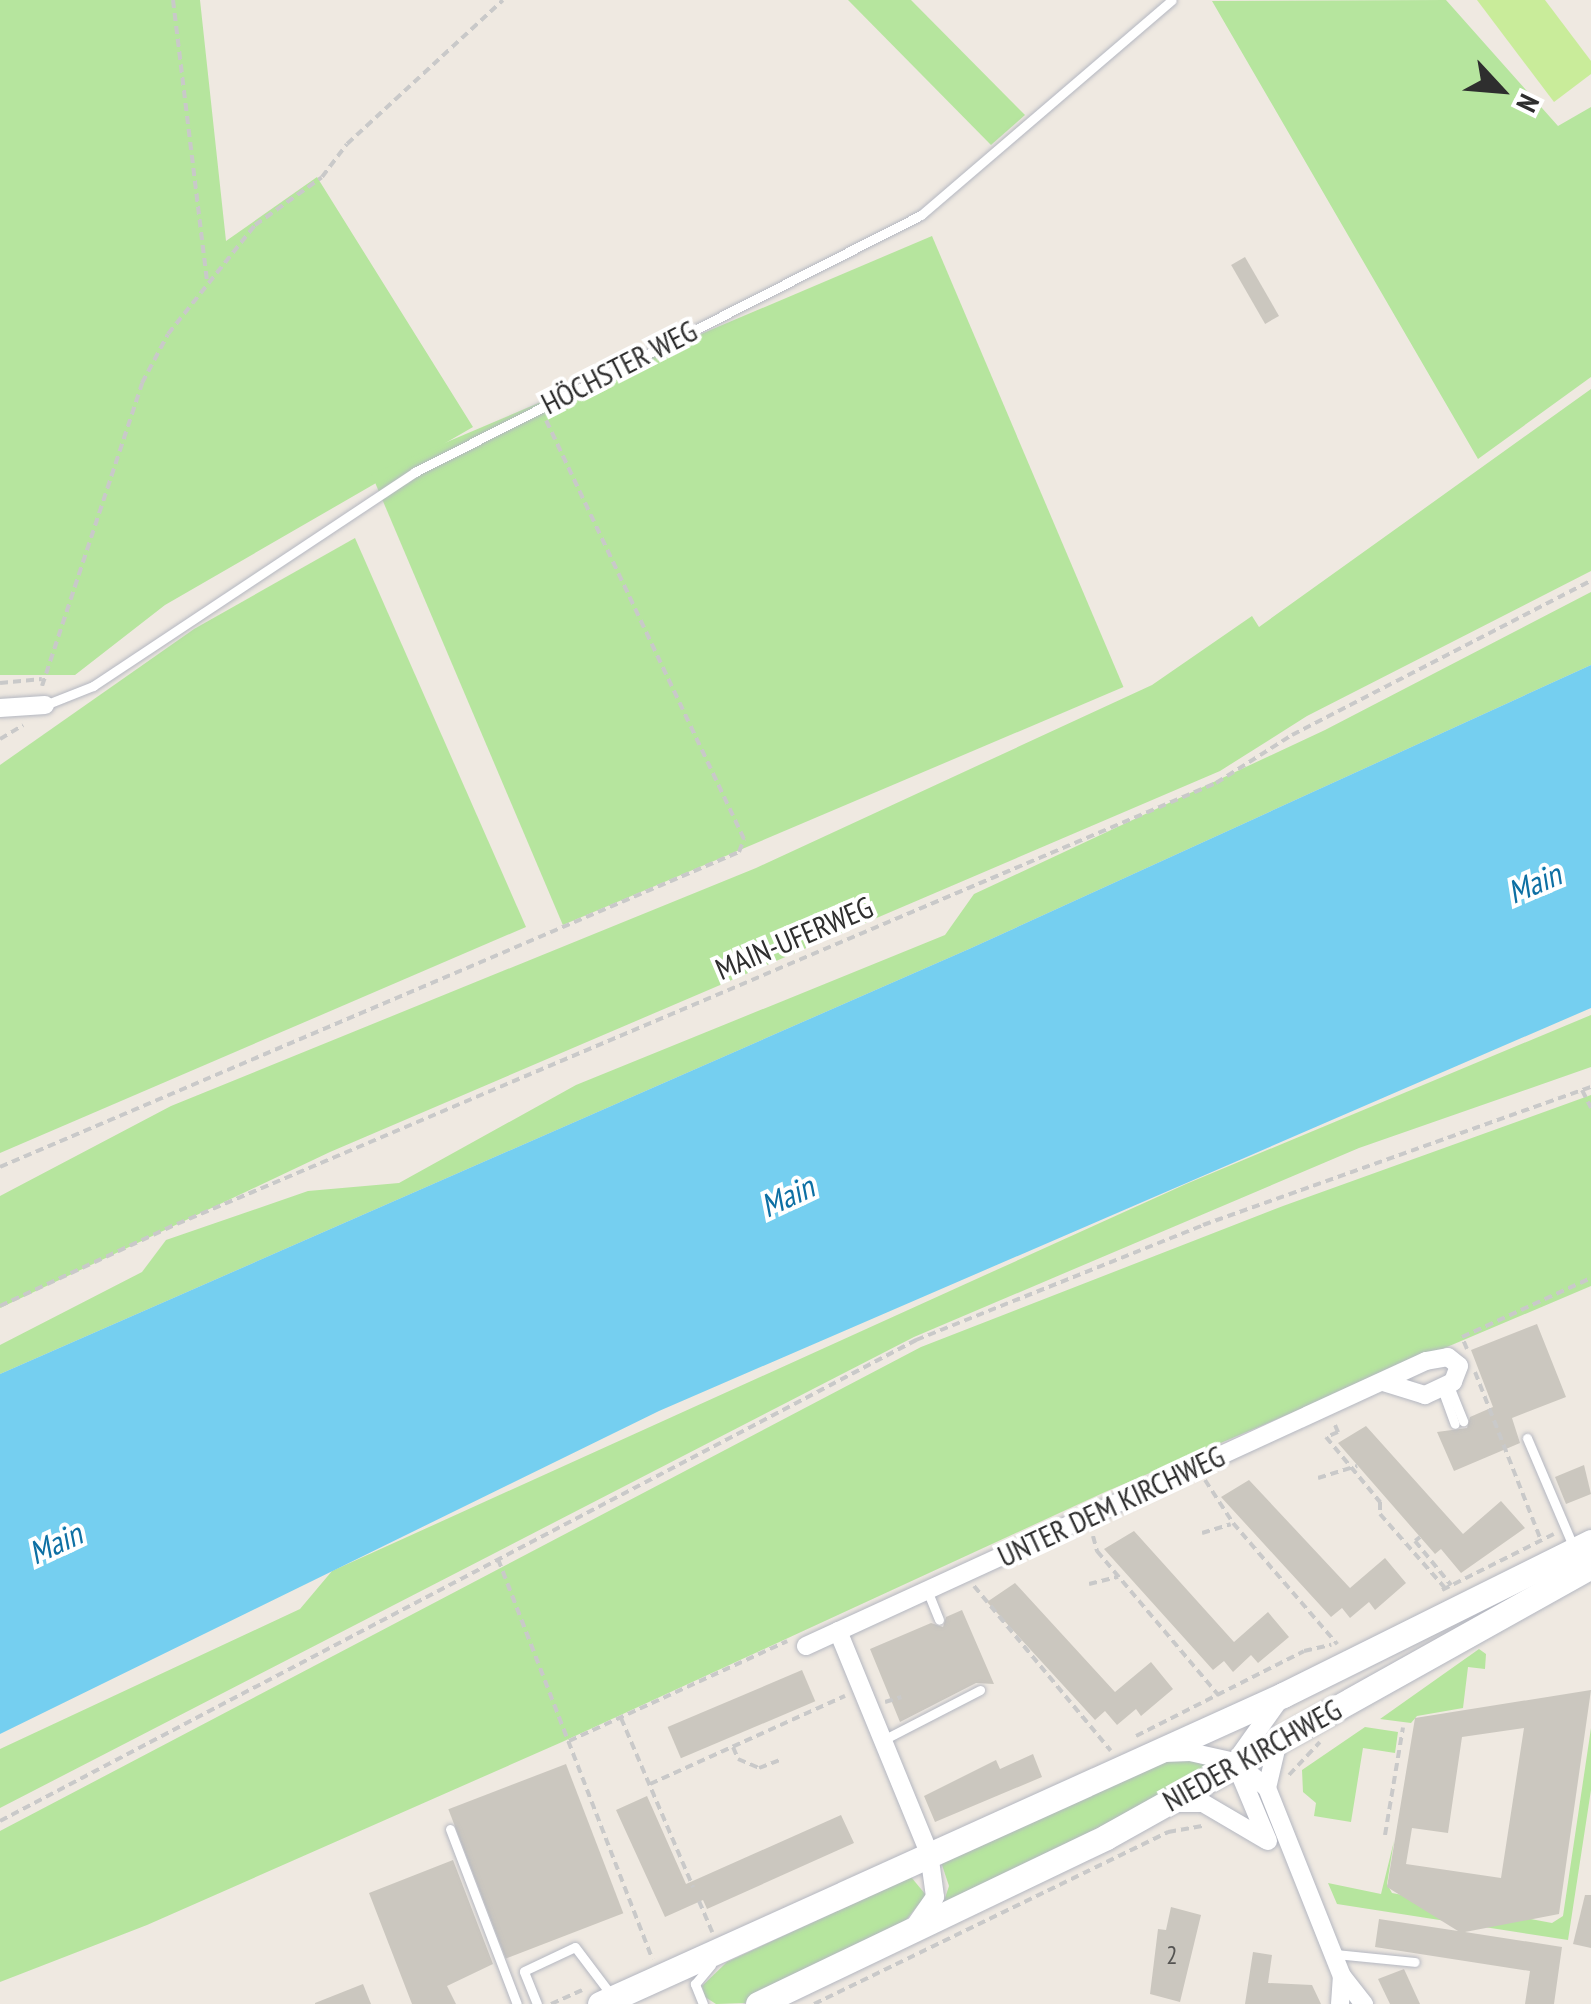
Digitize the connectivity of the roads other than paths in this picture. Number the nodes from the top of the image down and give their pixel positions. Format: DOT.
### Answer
graph roads {
  1 [pos="1172,0"];
  2 [pos="44,704"];
  3 [pos="0,708"];
  4 [pos="1383,1382"];
  5 [pos="1445,1388"];
  6 [pos="1459,1422"];
  7 [pos="1527,1438"];
  8 [pos="1585,1552"];
  9 [pos="1496,1584"];
  10 [pos="927,1590"];
  11 [pos="1506,1610"];
  12 [pos="938,1620"];
  13 [pos="838,1632"];
  14 [pos="806,1646"];
  15 [pos="980,1690"];
  16 [pos="1283,1695"];
  17 [pos="1279,1737"];
  18 [pos="885,1739"];
  19 [pos="1148,1754"];
  20 [pos="1234,1762"];
  21 [pos="1267,1788"];
  22 [pos="1162,1803"];
  23 [pos="450,1829"];
  24 [pos="1268,1841"];
  25 [pos="929,1852"];
  26 [pos="1293,1863"];
  27 [pos="890,1872"];
  28 [pos="935,1882"];
  29 [pos="908,1934"];
  30 [pos="741,1942"];
  31 [pos="1332,1954"];
  32 [pos="1415,1962"];
  33 [pos="1342,1976"];
  34 [pos="606,2001"];
  35 [pos="517,2004"];
  36 [pos="537,2004"];
  37 [pos="704,2004"];
  38 [pos="758,2004"];
  39 [pos="1340,2004"];
  40 [pos="1364,2004"];
  1 -- 2 [label="lane, HÖCHSTER WEG"];
  2 -- 3 [label="street"];
  4 -- 5 [label="street"];
  4 -- 5 [label="street, UNTER DEM KIRCHWEG"];
  4 -- 10 [label="street, UNTER DEM KIRCHWEG"];
  5 -- 6 [label="lane"];
  7 -- 8 [label="lane"];
  8 -- 9 [label="main road, NIEDER KIRCHWEG"];
  8 -- 11 [label="main road, NIEDER KIRCHWEG"];
  9 -- 11 [label="lane"];
  9 -- 16 [label="main road, NIEDER KIRCHWEG"];
  10 -- 12 [label="lane"];
  10 -- 13 [label="street, UNTER DEM KIRCHWEG"];
  11 -- 17 [label="main road, NIEDER KIRCHWEG"];
  13 -- 14 [label="street, UNTER DEM KIRCHWEG"];
  13 -- 18 [label="street"];
  15 -- 18 [label="lane"];
  16 -- 19 [label="main road, NIEDER KIRCHWEG"];
  16 -- 20 [label="street"];
  17 -- 20 [label="main road, NIEDER KIRCHWEG"];
  17 -- 21 [label="street"];
  18 -- 25 [label="street"];
  19 -- 20 [label="street"];
  19 -- 25 [label="main road, NIEDER KIRCHWEG"];
  20 -- 21 [label="street"];
  20 -- 22 [label="main road, NIEDER KIRCHWEG"];
  20 -- 24 [label="street"];
  21 -- 26 [label="street"];
  22 -- 24 [label="street"];
  22 -- 29 [label="main road, NIEDER KIRCHWEG"];
  23 -- 35 [label="lane"];
  24 -- 26 [label="street"];
  25 -- 27 [label="main road, NIEDER KIRCHWEG"];
  25 -- 28 [label="street"];
  26 -- 31 [label="street"];
  27 -- 28 [label="lane"];
  27 -- 30 [label="main road, NIEDER KIRCHWEG"];
  28 -- 29 [label="street"];
  29 -- 38 [label="main road, NIEDER KIRCHWEG"];
  30 -- 34 [label="main road, NIEDER KIRCHWEG"];
  30 -- 37 [label="lane, NIEDER KIRCHWEG"];
  31 -- 32 [label="lane"];
  31 -- 33 [label="street"];
  33 -- 39 [label="street"];
  33 -- 40 [label="street"];
  34 -- 36 [label="lane"];
}
